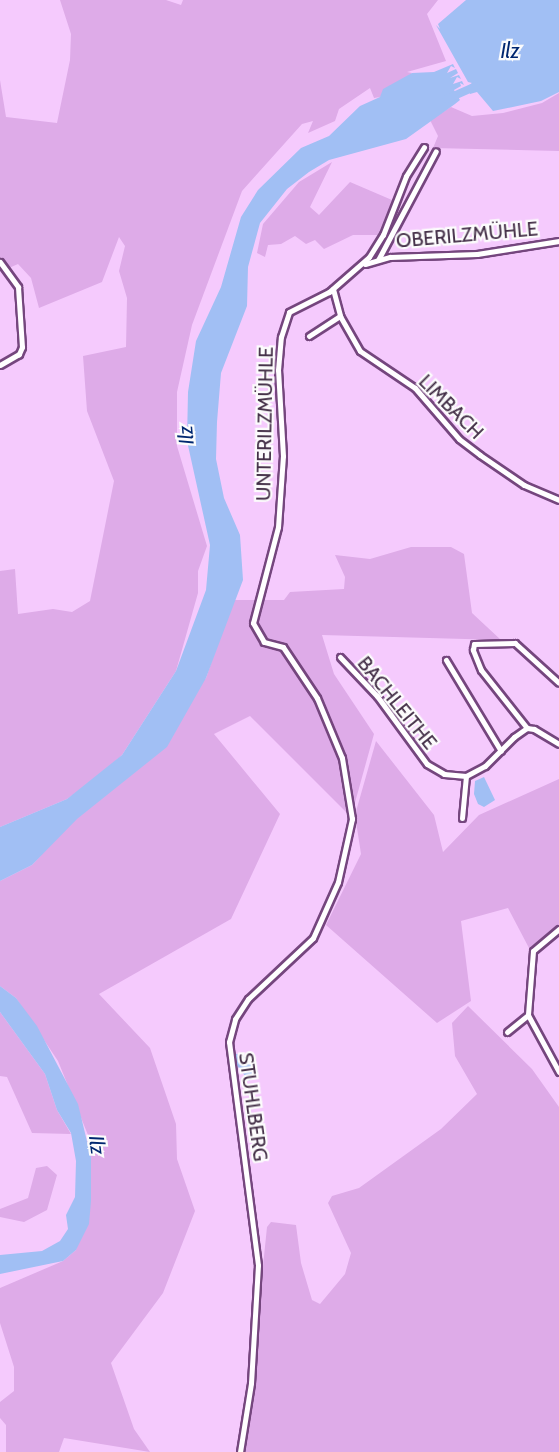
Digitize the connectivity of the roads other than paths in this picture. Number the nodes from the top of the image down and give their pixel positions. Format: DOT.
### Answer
graph roads {
  1 [pos="424,147"];
  2 [pos="436,151"];
  3 [pos="559,241"];
  4 [pos="378,260"];
  5 [pos="0,262"];
  6 [pos="363,264"];
  7 [pos="333,289"];
  8 [pos="340,316"];
  9 [pos="309,336"];
  10 [pos="0,365"];
  11 [pos="559,500"];
  12 [pos="253,623"];
  13 [pos="340,657"];
  14 [pos="446,660"];
  15 [pos="559,683"];
  16 [pos="527,728"];
  17 [pos="559,744"];
  18 [pos="501,751"];
  19 [pos="466,776"];
  20 [pos="462,818"];
  21 [pos="559,929"];
  22 [pos="528,1015"];
  23 [pos="507,1032"];
  24 [pos="559,1072"];
  25 [pos="240,1452"];
  1 -- 6 [label="street, OBERILZMÜHLE"];
  2 -- 4 [label="street, OBERILZMÜHLE"];
  3 -- 4 [label="street, OBERILZMÜHLE"];
  4 -- 6 [label="street, OBERILZMÜHLE"];
  5 -- 10 [label="street"];
  6 -- 7 [label="street, UNTERILZMÜHLE"];
  7 -- 8 [label="street"];
  7 -- 12 [label="street, UNTERILZMÜHLE"];
  8 -- 9 [label="street"];
  8 -- 11 [label="street, LIMBACH"];
  12 -- 25 [label="street, STUHLBERG"];
  13 -- 19 [label="street, BACHLEITHE"];
  14 -- 18 [label="street"];
  15 -- 16 [label="street"];
  16 -- 17 [label="street"];
  16 -- 18 [label="street"];
  18 -- 19 [label="street"];
  19 -- 20 [label="street"];
  21 -- 22 [label="street"];
  22 -- 23 [label="street"];
  22 -- 24 [label="street"];
}
